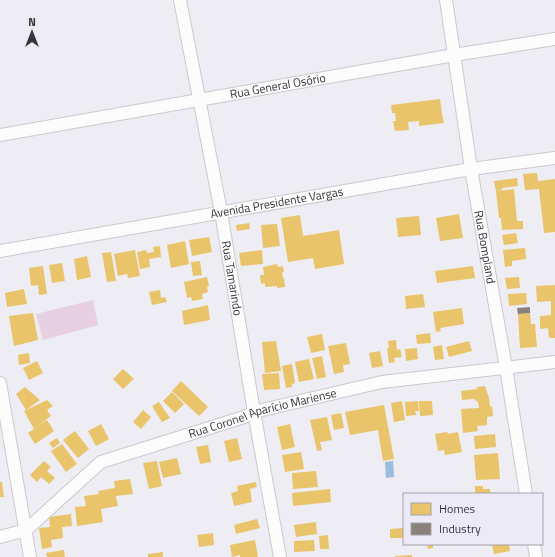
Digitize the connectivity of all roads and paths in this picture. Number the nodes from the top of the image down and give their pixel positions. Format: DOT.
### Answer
graph roads {
  1 [pos="180,0"];
  2 [pos="446,0"];
  3 [pos="555,40"];
  4 [pos="454,55"];
  5 [pos="200,99"];
  6 [pos="0,135"];
  7 [pos="555,158"];
  8 [pos="471,169"];
  9 [pos="221,212"];
  10 [pos="0,251"];
  11 [pos="555,362"];
  12 [pos="506,368"];
  13 [pos="0,383"];
  14 [pos="254,412"];
  15 [pos="526,493"];
  16 [pos="26,530"];
  17 [pos="0,537"];
  18 [pos="534,545"];
  19 [pos="30,557"];
  20 [pos="280,557"];
  21 [pos="536,557"];
  1 -- 5 [label="street, Rua Tamarindo"];
  2 -- 4 [label="street, Rua Bompland"];
  3 -- 4 [label="street, Rua General Osório"];
  4 -- 5 [label="street, Rua General Osório"];
  4 -- 8 [label="street, Rua Bompland"];
  5 -- 6 [label="street, Rua General Osório"];
  5 -- 9 [label="street, Rua Tamarindo"];
  7 -- 8 [label="street, Avenida Presidente Vargas"];
  8 -- 9 [label="street, Avenida Presidente Vargas"];
  8 -- 12 [label="street, Rua Bompland"];
  9 -- 10 [label="street, Avenida Presidente Vargas"];
  9 -- 14 [label="street, Rua Tamarindo"];
  11 -- 12 [label="street, Rua Coronel Aparício Mariense"];
  12 -- 14 [label="street, Rua Coronel Aparício Mariense"];
  12 -- 15 [label="street, Rua Bompland"];
  13 -- 16 [label="street"];
  14 -- 16 [label="street, Rua Coronel Aparício Mariense"];
  14 -- 20 [label="street, Rua Tamarindo"];
  16 -- 17 [label="street, Rua Coronel Aparício Mariense"];
  16 -- 19 [label="street"];
  18 -- 21 [label="street"];
}
